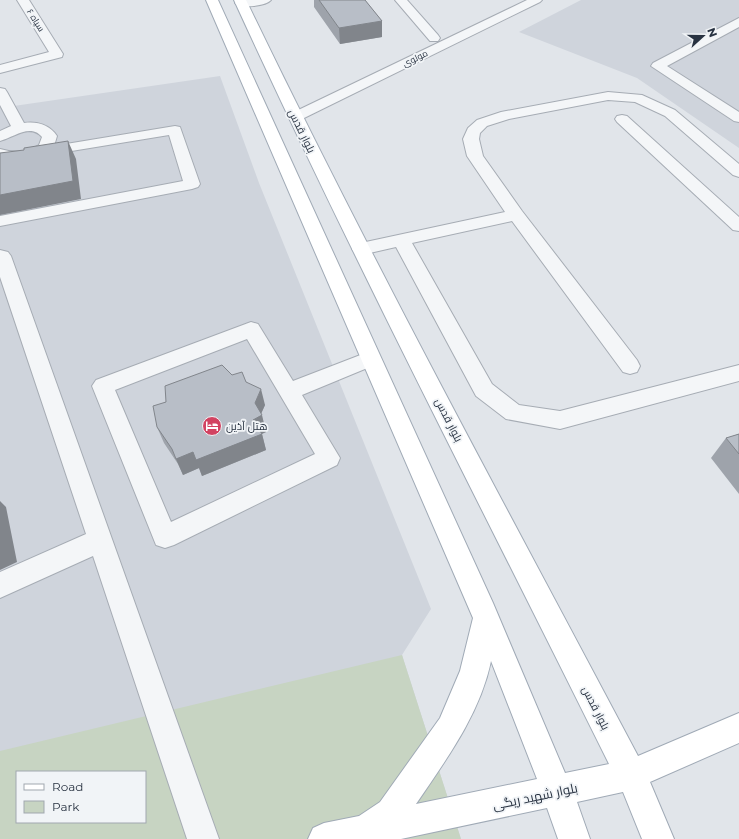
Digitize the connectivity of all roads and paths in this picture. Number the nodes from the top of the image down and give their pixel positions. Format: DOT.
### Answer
graph roads {
  1 [pos="23,0"];
  2 [pos="212,0"];
  3 [pos="265,0"];
  4 [pos="401,0"];
  5 [pos="536,0"];
  6 [pos="240,2"];
  7 [pos="739,22"];
  8 [pos="434,38"];
  9 [pos="0,69"];
  10 [pos="0,92"];
  11 [pos="295,117"];
  12 [pos="739,118"];
  13 [pos="622,119"];
  14 [pos="264,123"];
  15 [pos="19,128"];
  16 [pos="0,137"];
  17 [pos="34,153"];
  18 [pos="0,154"];
  19 [pos="17,157"];
  20 [pos="0,160"];
  21 [pos="739,172"];
  22 [pos="516,215"];
  23 [pos="0,221"];
  24 [pos="738,223"];
  25 [pos="402,241"];
  26 [pos="361,249"];
  27 [pos="0,256"];
  28 [pos="370,359"];
  29 [pos="630,366"];
  30 [pos="739,373"];
  31 [pos="289,391"];
  32 [pos="100,540"];
  33 [pos="0,585"];
  34 [pos="486,618"];
  35 [pos="739,728"];
  36 [pos="631,775"];
  37 [pos="558,792"];
  38 [pos="366,830"];
  39 [pos="203,839"];
  40 [pos="324,839"];
  41 [pos="574,839"];
  42 [pos="658,839"];
  1 -- 9 [label="street, سپاه ۶"];
  2 -- 14 [label="main road"];
  3 -- 6 [label="street"];
  4 -- 8 [label="street"];
  5 -- 11 [label="street, مولوی"];
  6 -- 11 [label="main road, بلوار قدس"];
  7 -- 12 [label="street"];
  10 -- 15 [label="street"];
  11 -- 14 [label="main road"];
  11 -- 26 [label="main road, بلوار قدس"];
  13 -- 24 [label="street"];
  14 -- 28 [label="main road"];
  15 -- 16 [label="street"];
  15 -- 17 [label="street"];
  17 -- 19 [label="street"];
  17 -- 23 [label="street"];
  18 -- 19 [label="street"];
  19 -- 20 [label="street"];
  21 -- 22 [label="street"];
  22 -- 25 [label="street"];
  22 -- 29 [label="street"];
  25 -- 26 [label="street"];
  25 -- 30 [label="street"];
  26 -- 36 [label="main road, بلوار قدس"];
  27 -- 32 [label="street"];
  28 -- 31 [label="street"];
  28 -- 34 [label="main road"];
  31 -- 31 [label="street"];
  32 -- 33 [label="street"];
  32 -- 39 [label="street"];
  34 -- 37 [label="main road"];
  34 -- 38 [label="main road"];
  35 -- 36 [label="main road, بلوار شهید ریگی"];
  36 -- 37 [label="main road, بلوار شهید ریگی"];
  36 -- 42 [label="main road, بلوار قدس"];
  37 -- 38 [label="main road, بلوار شهید ریگی"];
  37 -- 41 [label="main road"];
  38 -- 40 [label="main road, بلوار شهید ریگی"];
}
